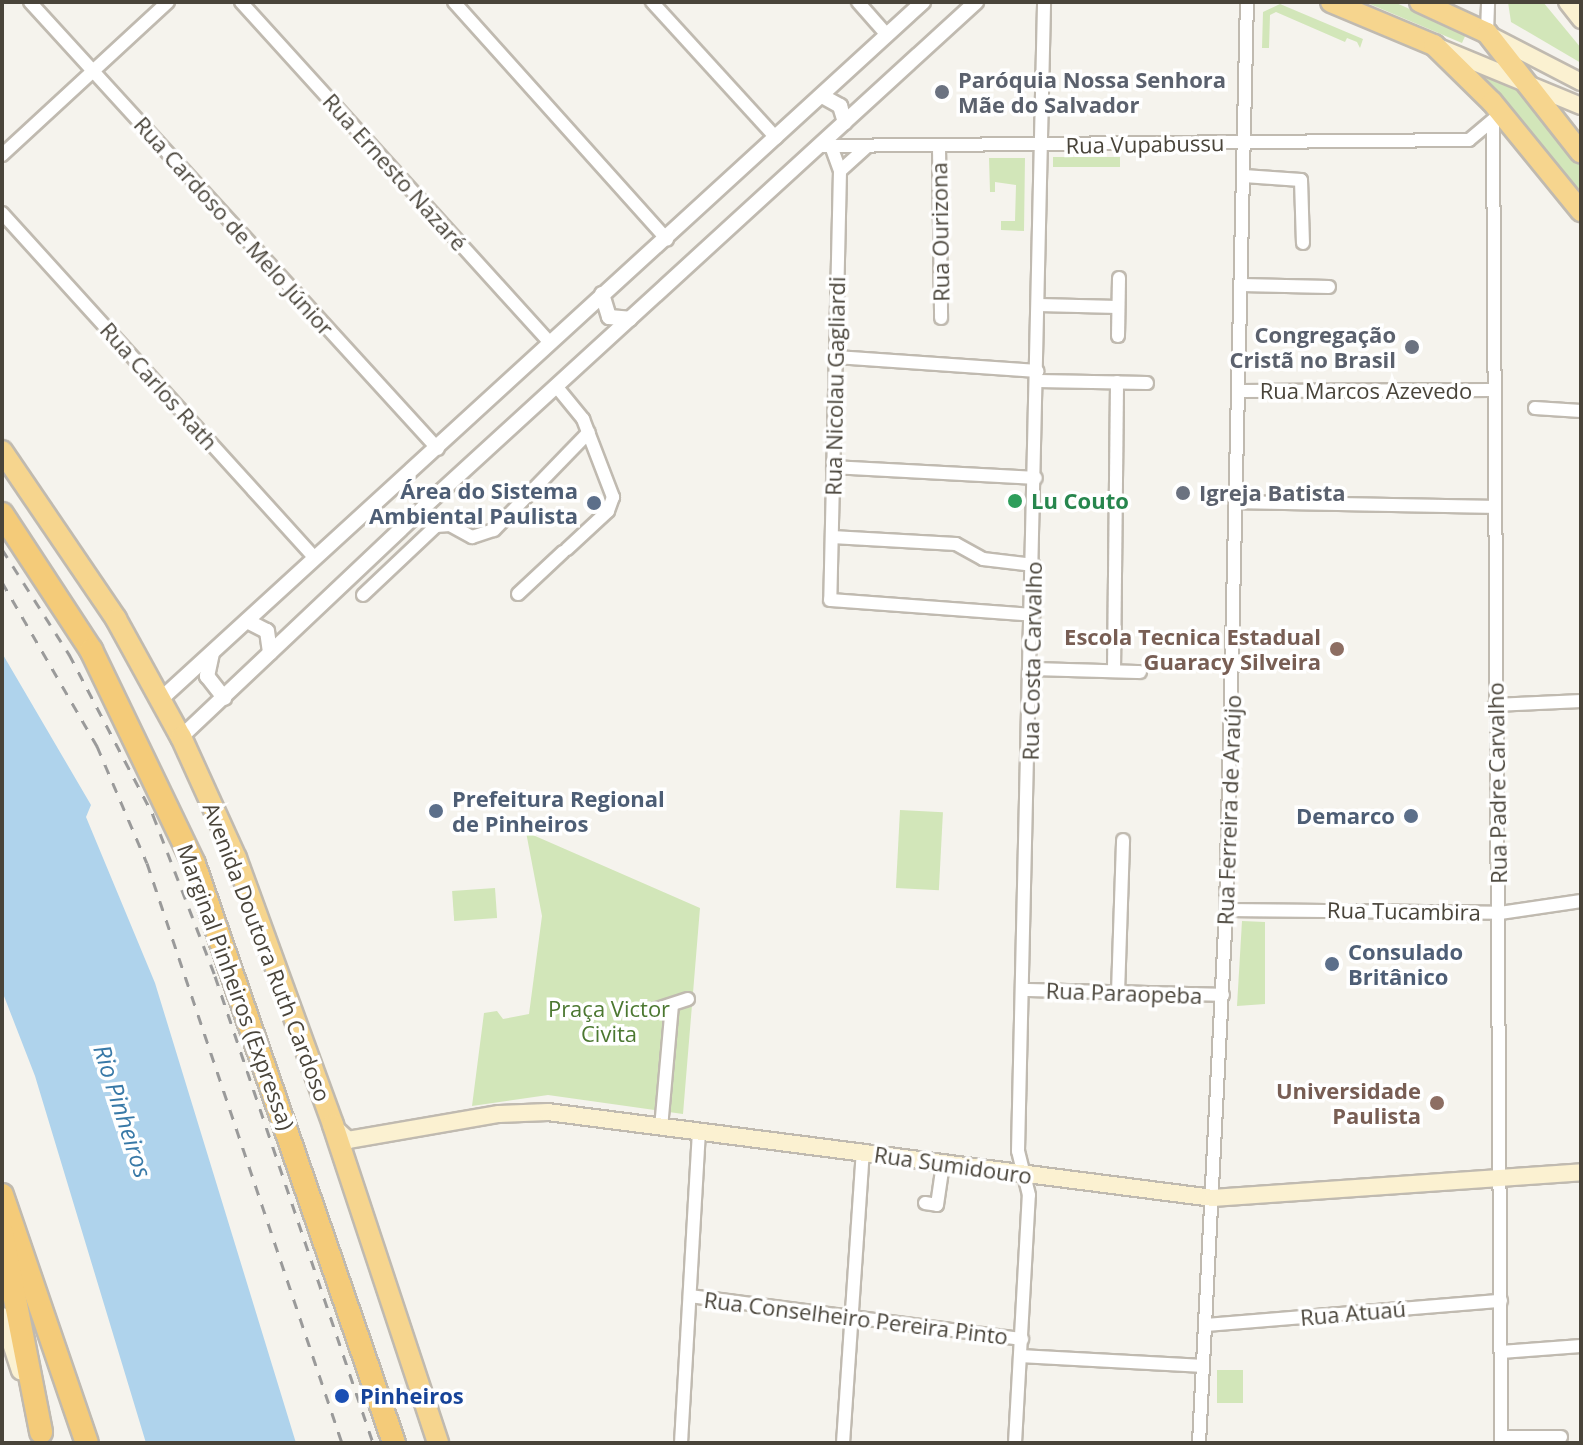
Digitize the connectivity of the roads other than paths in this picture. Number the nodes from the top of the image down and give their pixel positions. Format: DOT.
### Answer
graph roads {
  1 [pos="30,2"];
  2 [pos="168,2"];
  3 [pos="241,2"];
  4 [pos="454,2"];
  5 [pos="652,2"];
  6 [pos="858,2"];
  7 [pos="923,2"];
  8 [pos="976,2"];
  9 [pos="1044,2"];
  10 [pos="1247,2"];
  11 [pos="1331,2"];
  12 [pos="1420,2"];
  13 [pos="1488,2"];
  14 [pos="1567,2"];
  15 [pos="1581,20"];
  16 [pos="1487,33"];
  17 [pos="887,35"];
  18 [pos="1434,45"];
  19 [pos="94,71"];
  20 [pos="1517,76"];
  21 [pos="1581,82"];
  22 [pos="822,96"];
  23 [pos="1492,102"];
  24 [pos="1581,106"];
  25 [pos="1581,120"];
  26 [pos="845,122"];
  27 [pos="1493,123"];
  28 [pos="776,138"];
  29 [pos="1469,140"];
  30 [pos="1245,142"];
  31 [pos="1043,145"];
  32 [pos="826,146"];
  33 [pos="867,147"];
  34 [pos="939,147"];
  35 [pos="1578,150"];
  36 [pos="2,155"];
  37 [pos="1495,160"];
  38 [pos="840,171"];
  39 [pos="1244,176"];
  40 [pos="1581,211"];
  41 [pos="2,213"];
  42 [pos="667,239"];
  43 [pos="1303,243"];
  44 [pos="1119,278"];
  45 [pos="1242,285"];
  46 [pos="1329,287"];
  47 [pos="602,294"];
  48 [pos="1039,305"];
  49 [pos="1118,307"];
  50 [pos="941,318"];
  51 [pos="630,319"];
  52 [pos="1118,336"];
  53 [pos="550,343"];
  54 [pos="836,357"];
  55 [pos="1038,376"];
  56 [pos="1117,382"];
  57 [pos="1147,383"];
  58 [pos="556,386"];
  59 [pos="1493,390"];
  60 [pos="1239,391"];
  61 [pos="1535,408"];
  62 [pos="1581,411"];
  63 [pos="589,432"];
  64 [pos="438,449"];
  65 [pos="2,451"];
  66 [pos="833,467"];
  67 [pos="1036,478"];
  68 [pos="1237,502"];
  69 [pos="1493,507"];
  70 [pos="2,514"];
  71 [pos="832,537"];
  72 [pos="315,558"];
  73 [pos="1034,565"];
  74 [pos="518,594"];
  75 [pos="363,595"];
  76 [pos="264,605"];
  77 [pos="1033,615"];
  78 [pos="247,621"];
  79 [pos="291,633"];
  80 [pos="212,653"];
  81 [pos="270,653"];
  82 [pos="1031,669"];
  83 [pos="1114,671"];
  84 [pos="1140,672"];
  85 [pos="224,698"];
  86 [pos="161,699"];
  87 [pos="1581,701"];
  88 [pos="1495,705"];
  89 [pos="181,737"];
  90 [pos="1123,840"];
  91 [pos="1581,901"];
  92 [pos="1226,910"];
  93 [pos="1500,913"];
  94 [pos="1024,990"];
  95 [pos="1118,993"];
  96 [pos="1223,995"];
  97 [pos="688,999"];
  98 [pos="672,1005"];
  99 [pos="648,1012"];
  100 [pos="333,1125"];
  101 [pos="661,1128"];
  102 [pos="699,1133"];
  103 [pos="863,1153"];
  104 [pos="943,1164"];
  105 [pos="1581,1172"];
  106 [pos="1023,1175"];
  107 [pos="1499,1180"];
  108 [pos="2,1195"];
  109 [pos="1213,1198"];
  110 [pos="925,1203"];
  111 [pos="2,1233"];
  112 [pos="690,1296"];
  113 [pos="1501,1301"];
  114 [pos="2,1316"];
  115 [pos="852,1318"];
  116 [pos="1206,1325"];
  117 [pos="1022,1339"];
  118 [pos="1581,1346"];
  119 [pos="1501,1352"];
  120 [pos="1021,1356"];
  121 [pos="1203,1366"];
  122 [pos="1561,1437"];
  123 [pos="42,1438"];
  124 [pos="1501,1440"];
  125 [pos="87,1443"];
  126 [pos="394,1443"];
  127 [pos="438,1443"];
  128 [pos="681,1443"];
  129 [pos="843,1443"];
  130 [pos="1015,1443"];
  131 [pos="1199,1443"];
  1 -- 19 [label="street, Rua Cardoso de Melo Júnior"];
  2 -- 19 [label="street"];
  3 -- 53 [label="street, Rua Ernesto Nazaré"];
  4 -- 42 [label="street"];
  5 -- 28 [label="street"];
  6 -- 17 [label="street"];
  7 -- 17 [label="street"];
  8 -- 26 [label="street"];
  9 -- 31 [label="street, Rua Costa Carvalho"];
  10 -- 30 [label="street, Rua Ferreira de Araújo"];
  11 -- 18 [label="highway"];
  12 -- 16 [label="highway"];
  13 -- 16 [label="street"];
  14 -- 15 [label="main road"];
  16 -- 20 [label="highway"];
  16 -- 21 [label="main road"];
  17 -- 22 [label="street"];
  18 -- 20 [label="main road"];
  18 -- 23 [label="highway"];
  19 -- 36 [label="street"];
  19 -- 64 [label="street, Rua Cardoso de Melo Júnior"];
  20 -- 24 [label="main road"];
  20 -- 35 [label="highway"];
  22 -- 26 [label="street"];
  22 -- 28 [label="street"];
  23 -- 27 [label="street"];
  23 -- 40 [label="highway"];
  25 -- 35 [label="highway"];
  26 -- 32 [label="street"];
  27 -- 29 [label="street"];
  27 -- 37 [label="street, Rua Padre Carvalho"];
  28 -- 42 [label="street"];
  29 -- 30 [label="street, Rua Vupabussu"];
  29 -- 37 [label="street"];
  30 -- 31 [label="street, Rua Vupabussu"];
  30 -- 39 [label="street, Rua Ferreira de Araújo"];
  31 -- 34 [label="street, Rua Vupabussu"];
  31 -- 48 [label="street, Rua Costa Carvalho"];
  32 -- 33 [label="street, Rua Vupabussu"];
  32 -- 38 [label="street, Rua Nicolau Gagliardi"];
  32 -- 51 [label="street"];
  33 -- 34 [label="street, Rua Vupabussu"];
  33 -- 38 [label="street"];
  34 -- 50 [label="street, Rua Ourizona"];
  37 -- 59 [label="street, Rua Padre Carvalho"];
  38 -- 54 [label="street, Rua Nicolau Gagliardi"];
  39 -- 43 [label="street"];
  39 -- 45 [label="street, Rua Ferreira de Araújo"];
  41 -- 72 [label="street, Rua Carlos Rath"];
  42 -- 47 [label="street"];
  44 -- 49 [label="street"];
  45 -- 46 [label="street"];
  45 -- 60 [label="street, Rua Ferreira de Araújo"];
  47 -- 51 [label="street"];
  47 -- 53 [label="street"];
  48 -- 49 [label="street"];
  48 -- 55 [label="street, Rua Costa Carvalho"];
  49 -- 52 [label="street"];
  51 -- 58 [label="street"];
  53 -- 64 [label="street"];
  54 -- 55 [label="street"];
  54 -- 66 [label="street, Rua Nicolau Gagliardi"];
  55 -- 56 [label="street"];
  55 -- 67 [label="street, Rua Costa Carvalho"];
  56 -- 57 [label="street"];
  56 -- 83 [label="street"];
  58 -- 63 [label="street"];
  58 -- 79 [label="street"];
  59 -- 60 [label="street, Rua Marcos Azevedo"];
  59 -- 69 [label="street, Rua Padre Carvalho"];
  60 -- 68 [label="street, Rua Ferreira de Araújo"];
  61 -- 62 [label="street"];
  63 -- 74 [label="street"];
  63 -- 75 [label="street"];
  64 -- 72 [label="street"];
  65 -- 86 [label="highway, Avenida Doutora Ruth Cardoso"];
  66 -- 67 [label="street"];
  66 -- 71 [label="street, Rua Nicolau Gagliardi"];
  67 -- 73 [label="street, Rua Costa Carvalho"];
  68 -- 69 [label="street"];
  68 -- 92 [label="street, Rua Ferreira de Araújo"];
  69 -- 88 [label="street, Rua Padre Carvalho"];
  70 -- 126 [label="highway, Marginal Pinheiros (Expressa)"];
  71 -- 73 [label="street"];
  71 -- 77 [label="street, Rua Nicolau Gagliardi"];
  72 -- 76 [label="street"];
  73 -- 77 [label="street, Rua Costa Carvalho"];
  76 -- 78 [label="street"];
  76 -- 79 [label="street"];
  77 -- 82 [label="street, Rua Costa Carvalho"];
  78 -- 80 [label="street"];
  78 -- 81 [label="street"];
  79 -- 81 [label="street"];
  80 -- 85 [label="street"];
  80 -- 86 [label="street"];
  81 -- 85 [label="street"];
  82 -- 83 [label="street"];
  82 -- 94 [label="street, Rua Costa Carvalho"];
  83 -- 84 [label="street"];
  85 -- 89 [label="street"];
  86 -- 89 [label="highway, Avenida Doutora Ruth Cardoso"];
  87 -- 88 [label="street"];
  88 -- 93 [label="street, Rua Padre Carvalho"];
  89 -- 100 [label="highway, Avenida Doutora Ruth Cardoso"];
  90 -- 95 [label="street"];
  91 -- 93 [label="street, Rua Tucambira"];
  92 -- 93 [label="street, Rua Tucambira"];
  92 -- 96 [label="street, Rua Ferreira de Araújo"];
  93 -- 107 [label="street, Rua Padre Carvalho"];
  94 -- 95 [label="street, Rua Paraopeba"];
  94 -- 106 [label="street, Rua Costa Carvalho"];
  95 -- 96 [label="street, Rua Paraopeba"];
  96 -- 109 [label="street, Rua Ferreira de Araújo"];
  97 -- 98 [label="street"];
  98 -- 99 [label="street"];
  98 -- 101 [label="street"];
  100 -- 101 [label="main road, Rua Sumidouro"];
  100 -- 127 [label="highway, Avenida Doutora Ruth Cardoso"];
  101 -- 102 [label="main road, Rua Sumidouro"];
  102 -- 103 [label="main road, Rua Sumidouro"];
  102 -- 112 [label="street"];
  103 -- 104 [label="main road, Rua Sumidouro"];
  103 -- 115 [label="street"];
  104 -- 106 [label="main road, Rua Sumidouro"];
  104 -- 110 [label="street"];
  105 -- 107 [label="main road, Rua Sumidouro"];
  106 -- 109 [label="main road, Rua Sumidouro"];
  106 -- 117 [label="street, Rua Costa Carvalho"];
  107 -- 109 [label="main road, Rua Sumidouro"];
  107 -- 113 [label="street, Rua Padre Carvalho"];
  108 -- 125 [label="highway"];
  109 -- 116 [label="street, Rua Ferreira de Araújo"];
  111 -- 123 [label="highway"];
  112 -- 115 [label="street, Rua Conselheiro Pereira Pinto"];
  112 -- 128 [label="street"];
  113 -- 116 [label="street, Rua Atuaú"];
  113 -- 119 [label="street, Rua Padre Carvalho"];
  114 -- 123 [label="main road"];
  115 -- 117 [label="street, Rua Conselheiro Pereira Pinto"];
  115 -- 129 [label="street"];
  116 -- 121 [label="street, Rua Ferreira de Araújo"];
  117 -- 120 [label="street, Rua Costa Carvalho"];
  118 -- 119 [label="street"];
  119 -- 124 [label="street, Rua Padre Carvalho"];
  120 -- 121 [label="street, Rua Conselheiro Pereira Pinto"];
  120 -- 130 [label="street, Rua Costa Carvalho"];
  121 -- 131 [label="street, Rua Ferreira de Araújo"];
  122 -- 124 [label="street"];
}
